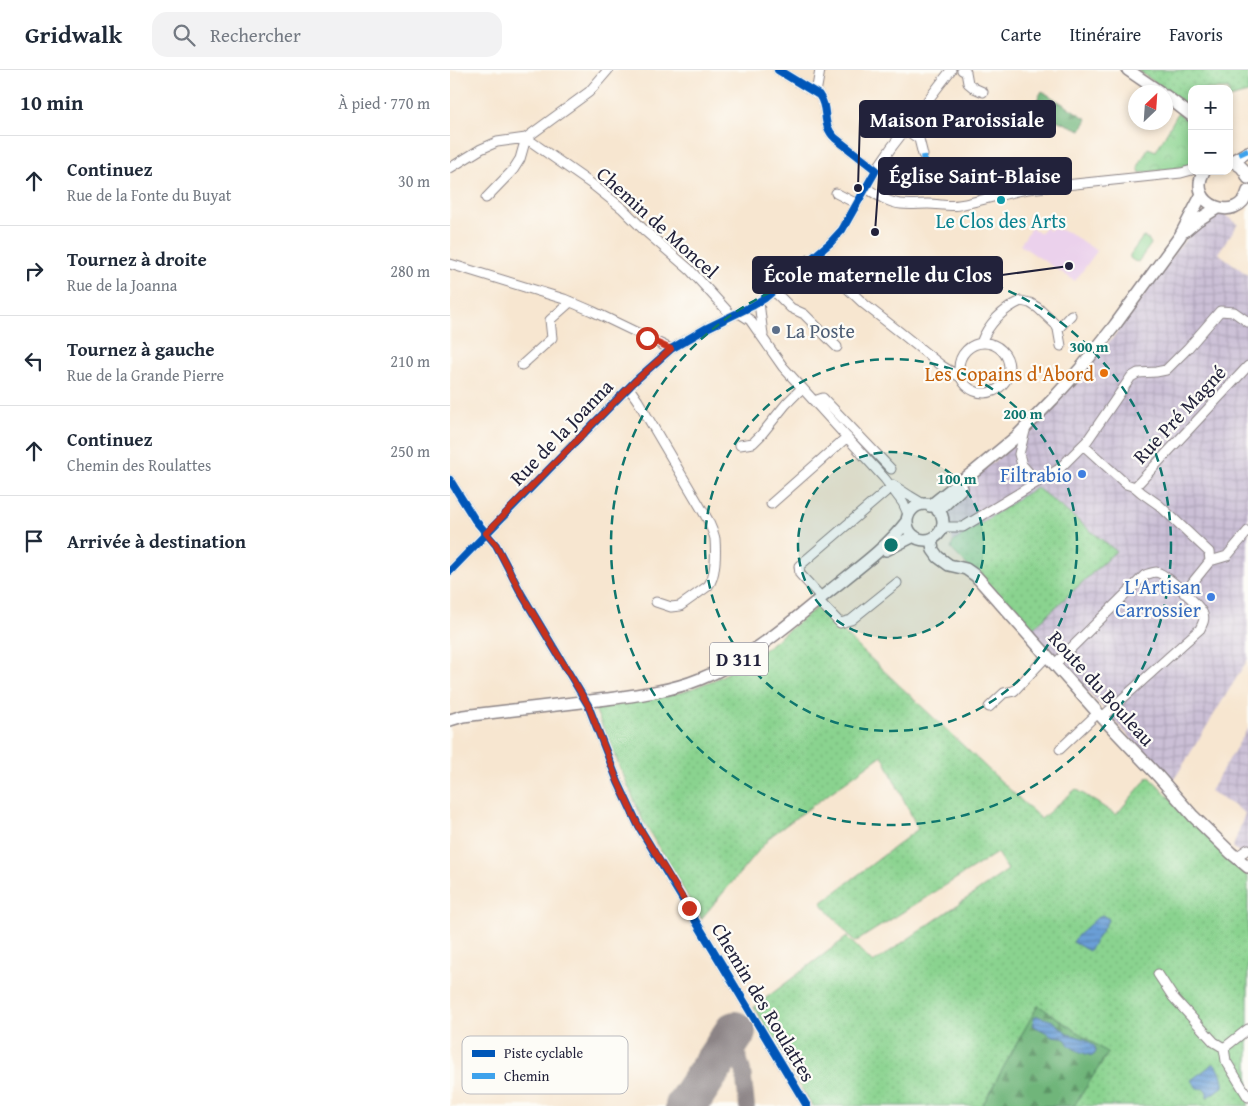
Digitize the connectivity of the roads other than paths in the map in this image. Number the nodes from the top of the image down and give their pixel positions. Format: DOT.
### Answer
graph roads {
  1 [pos="608,70"];
  2 [pos="778,70"];
  3 [pos="820,70"];
  4 [pos="951,70"];
  5 [pos="962,70"];
  6 [pos="1128,70"];
  7 [pos="1150,85"];
  8 [pos="983,92"];
  9 [pos="816,93"];
  10 [pos="1173,101"];
  11 [pos="1188,113"];
  12 [pos="906,129"];
  13 [pos="526,138"];
  14 [pos="1248,152"];
  15 [pos="922,155"];
  16 [pos="1233,160"];
  17 [pos="1233,162"];
  18 [pos="450,168"];
  19 [pos="876,170"];
  20 [pos="1188,171"];
  21 [pos="1181,173"];
  22 [pos="1248,174"];
  23 [pos="1202,175"];
  24 [pos="866,188"];
  25 [pos="1201,189"];
  26 [pos="836,193"];
  27 [pos="1248,193"];
  28 [pos="486,198"];
  29 [pos="857,204"];
  30 [pos="1217,208"];
  31 [pos="1180,236"];
  32 [pos="810,259"];
  33 [pos="450,264"];
  34 [pos="774,291"];
  35 [pos="569,301"];
  36 [pos="756,304"];
  37 [pos="735,315"];
  38 [pos="1071,315"];
  39 [pos="1248,322"];
  40 [pos="754,325"];
  41 [pos="1058,329"];
  42 [pos="763,338"];
  43 [pos="982,343"];
  44 [pos="1061,346"];
  45 [pos="837,347"];
  46 [pos="671,349"];
  47 [pos="522,365"];
  48 [pos="1248,366"];
  49 [pos="960,376"];
  50 [pos="629,388"];
  51 [pos="802,388"];
  52 [pos="814,401"];
  53 [pos="1026,427"];
  54 [pos="847,437"];
  55 [pos="740,444"];
  56 [pos="1083,445"];
  57 [pos="891,469"];
  58 [pos="885,479"];
  59 [pos="450,480"];
  60 [pos="1036,482"];
  61 [pos="1136,486"];
  62 [pos="891,487"];
  63 [pos="771,504"];
  64 [pos="931,507"];
  65 [pos="908,518"];
  66 [pos="942,527"];
  67 [pos="1248,532"];
  68 [pos="486,533"];
  69 [pos="914,536"];
  70 [pos="931,539"];
  71 [pos="867,561"];
  72 [pos="1210,561"];
  73 [pos="450,571"];
  74 [pos="897,582"];
  75 [pos="1184,593"];
  76 [pos="820,599"];
  77 [pos="656,602"];
  78 [pos="1051,660"];
  79 [pos="586,702"];
  80 [pos="989,707"];
  81 [pos="1100,715"];
  82 [pos="450,720"];
  83 [pos="1060,749"];
  84 [pos="1248,849"];
  85 [pos="1236,857"];
  86 [pos="1248,867"];
  87 [pos="1158,974"];
  88 [pos="1248,1029"];
  89 [pos="1224,1048"];
  90 [pos="1248,1097"];
  91 [pos="807,1106"];
  1 -- 13 [label="street"];
  2 -- 9 [label="street"];
  3 -- 9 [label="street"];
  4 -- 12 [label="street, Rue de la Joanna"];
  5 -- 8 [label="street"];
  6 -- 7 [label="main road"];
  9 -- 19 [label="street"];
  10 -- 11 [label="main road"];
  12 -- 15 [label="street"];
  12 -- 19 [label="street, Rue de la Joanna"];
  13 -- 18 [label="street"];
  13 -- 28 [label="street"];
  13 -- 37 [label="street, Chemin de Moncel"];
  14 -- 16 [label="main road"];
  17 -- 22 [label="main road"];
  19 -- 24 [label="street, Rue de la Joanna"];
  20 -- 21 [label="street"];
  21 -- 24 [label="street"];
  21 -- 25 [label="street"];
  23 -- 25 [label="main road"];
  24 -- 29 [label="street, Rue de la Joanna"];
  25 -- 30 [label="main road"];
  25 -- 31 [label="main road"];
  26 -- 29 [label="street"];
  27 -- 30 [label="main road"];
  29 -- 32 [label="street, Rue de la Joanna"];
  30 -- 31 [label="main road"];
  31 -- 53 [label="main road"];
  32 -- 34 [label="street, Rue de la Joanna"];
  32 -- 49 [label="street"];
  33 -- 35 [label="street"];
  34 -- 36 [label="street, Rue de la Joanna"];
  34 -- 45 [label="street"];
  35 -- 46 [label="street"];
  35 -- 47 [label="street"];
  36 -- 37 [label="street, Rue de la Joanna"];
  36 -- 40 [label="street"];
  36 -- 42 [label="street"];
  37 -- 40 [label="street, Chemin de Moncel"];
  37 -- 46 [label="street, Rue de la Joanna"];
  38 -- 41 [label="street"];
  39 -- 56 [label="street, Rue Pré Magné"];
  40 -- 42 [label="street"];
  41 -- 43 [label="street"];
  41 -- 44 [label="street"];
  42 -- 51 [label="street"];
  43 -- 49 [label="street"];
  43 -- 49 [label="street"];
  46 -- 50 [label="street, Rue de la Joanna"];
  48 -- 61 [label="street, Rue Pré Magné"];
  50 -- 68 [label="street, Rue de la Joanna"];
  50 -- 77 [label="street"];
  51 -- 52 [label="street"];
  51 -- 55 [label="street"];
  52 -- 54 [label="street"];
  52 -- 57 [label="street"];
  53 -- 60 [label="street"];
  53 -- 64 [label="main road"];
  54 -- 58 [label="street"];
  54 -- 63 [label="street"];
  56 -- 60 [label="street, Rue Pré Magné"];
  56 -- 61 [label="street, Rue Pré Magné"];
  58 -- 62 [label="street"];
  58 -- 64 [label="street"];
  59 -- 68 [label="street, Chemin des Roulattes"];
  60 -- 66 [label="street, Rue Pré Magné"];
  61 -- 72 [label="street, Rue Pré Magné"];
  62 -- 65 [label="street"];
  62 -- 76 [label="street"];
  64 -- 65 [label="main road"];
  64 -- 66 [label="main road"];
  65 -- 69 [label="main road"];
  65 -- 71 [label="main road, D 311"];
  66 -- 70 [label="main road"];
  67 -- 72 [label="street"];
  68 -- 73 [label="street, Rue de la Joanna"];
  68 -- 79 [label="street, Chemin des Roulattes"];
  69 -- 70 [label="main road"];
  69 -- 71 [label="main road, D 311"];
  70 -- 78 [label="main road, Route du Bouleau"];
  71 -- 76 [label="main road, D 311"];
  72 -- 75 [label="street"];
  74 -- 76 [label="street"];
  75 -- 78 [label="street"];
  75 -- 81 [label="street"];
  76 -- 79 [label="main road, D 311"];
  78 -- 80 [label="street"];
  78 -- 81 [label="main road, Route du Bouleau"];
  79 -- 82 [label="main road, D 311"];
  79 -- 91 [label="street, Chemin des Roulattes"];
  81 -- 83 [label="street"];
  81 -- 85 [label="main road, Route du Bouleau"];
  84 -- 85 [label="street"];
  85 -- 86 [label="main road, Route du Bouleau"];
  87 -- 89 [label="street"];
  88 -- 89 [label="street"];
  89 -- 90 [label="street"];
}
